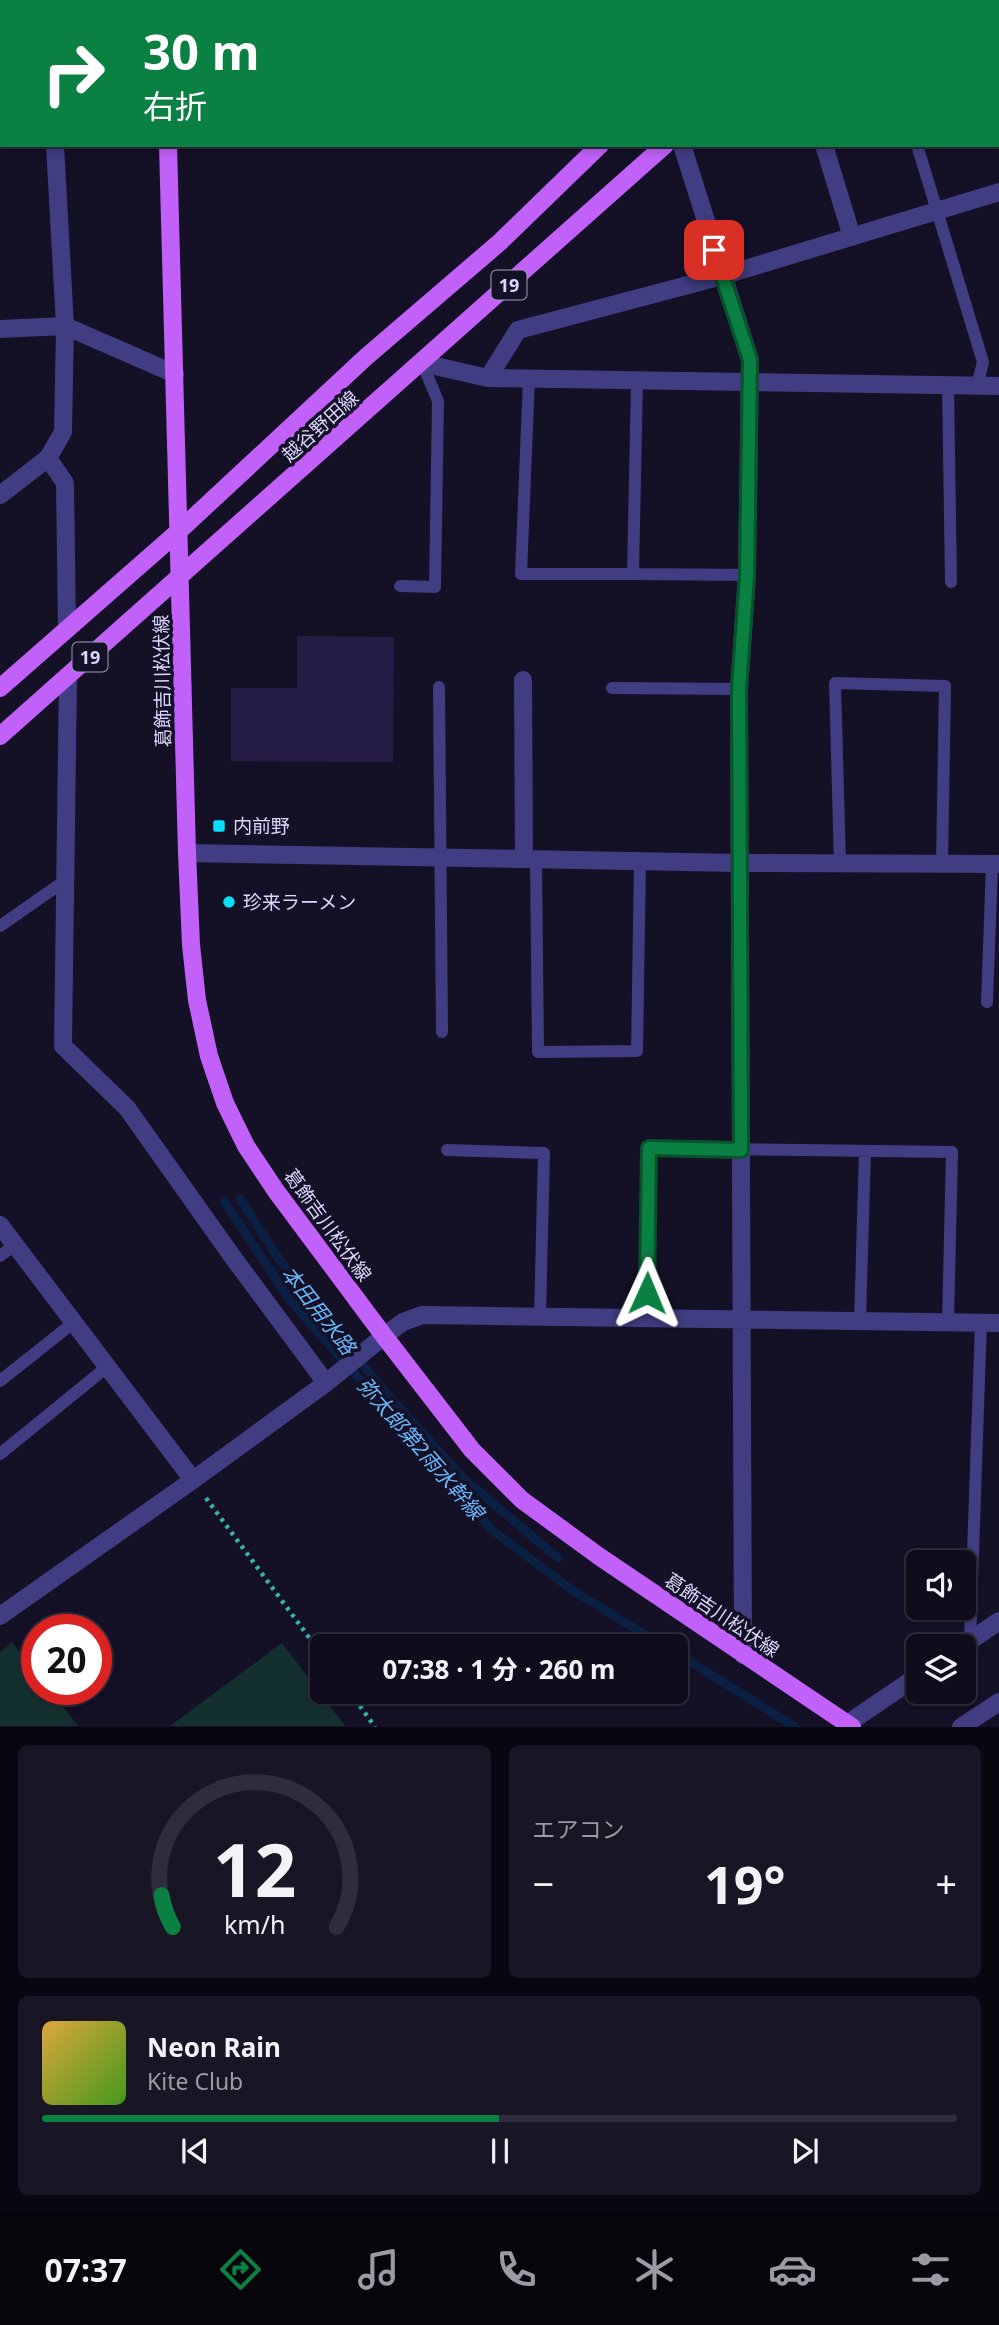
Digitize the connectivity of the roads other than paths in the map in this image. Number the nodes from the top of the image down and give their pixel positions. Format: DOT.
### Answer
graph roads {
  1 [pos="55,147"];
  2 [pos="168,147"];
  3 [pos="598,147"];
  4 [pos="663,147"];
  5 [pos="683,147"];
  6 [pos="825,147"];
  7 [pos="918,147"];
  8 [pos="999,192"];
  9 [pos="939,210"];
  10 [pos="852,237"];
  11 [pos="722,276"];
  12 [pos="65,326"];
  13 [pos="0,329"];
  14 [pos="422,363"];
  15 [pos="175,374"];
  16 [pos="488,378"];
  17 [pos="529,378"];
  18 [pos="636,381"];
  19 [pos="748,383"];
  20 [pos="948,386"];
  21 [pos="978,386"];
  22 [pos="999,386"];
  23 [pos="48,458"];
  24 [pos="0,495"];
  25 [pos="179,531"];
  26 [pos="634,574"];
  27 [pos="747,575"];
  28 [pos="180,578"];
  29 [pos="951,582"];
  30 [pos="400,586"];
  31 [pos="67,629"];
  32 [pos="68,676"];
  33 [pos="523,680"];
  34 [pos="439,687"];
  35 [pos="0,688"];
  36 [pos="612,688"];
  37 [pos="739,689"];
  38 [pos="0,736"];
  39 [pos="187,853"];
  40 [pos="439,858"];
  41 [pos="530,859"];
  42 [pos="640,861"];
  43 [pos="740,863"];
  44 [pos="840,864"];
  45 [pos="942,864"];
  46 [pos="996,864"];
  47 [pos="66,880"];
  48 [pos="0,926"];
  49 [pos="987,1002"];
  50 [pos="442,1032"];
  51 [pos="447,1150"];
  52 [pos="741,1150"];
  53 [pos="865,1151"];
  54 [pos="0,1225"];
  55 [pos="15,1245"];
  56 [pos="0,1256"];
  57 [pos="540,1317"];
  58 [pos="646,1318"];
  59 [pos="741,1320"];
  60 [pos="860,1321"];
  61 [pos="948,1322"];
  62 [pos="990,1322"];
  63 [pos="74,1323"];
  64 [pos="384,1336"];
  65 [pos="107,1367"];
  66 [pos="0,1381"];
  67 [pos="326,1383"];
  68 [pos="0,1454"];
  69 [pos="193,1480"];
  70 [pos="0,1616"];
  71 [pos="999,1620"];
  72 [pos="966,1634"];
  73 [pos="976,1636"];
  74 [pos="743,1655"];
  75 [pos="906,1684"];
  76 [pos="999,1702"];
  77 [pos="850,1725"];
  78 [pos="961,1727"];
  1 -- 12 [label="street"];
  2 -- 15 [label="main road"];
  3 -- 25 [label="main road, 越谷野田線 / 19"];
  4 -- 14 [label="main road, 越谷野田線 / 19"];
  5 -- 11 [label="street"];
  6 -- 10 [label="street"];
  7 -- 9 [label="lane"];
  8 -- 9 [label="street"];
  9 -- 10 [label="street"];
  9 -- 21 [label="lane"];
  10 -- 11 [label="street"];
  11 -- 16 [label="street"];
  11 -- 19 [label="street"];
  12 -- 13 [label="street"];
  12 -- 15 [label="street"];
  12 -- 23 [label="street"];
  14 -- 16 [label="street"];
  14 -- 28 [label="main road, 越谷野田線 / 19"];
  14 -- 30 [label="lane"];
  15 -- 25 [label="main road"];
  16 -- 17 [label="street"];
  17 -- 18 [label="street"];
  17 -- 26 [label="lane"];
  18 -- 19 [label="street"];
  18 -- 26 [label="lane"];
  19 -- 20 [label="street"];
  19 -- 27 [label="street"];
  20 -- 21 [label="street"];
  20 -- 29 [label="lane"];
  21 -- 22 [label="street"];
  23 -- 24 [label="street"];
  23 -- 31 [label="street"];
  25 -- 28 [label="main road, 葛飾吉川松伏線"];
  25 -- 31 [label="main road, 越谷野田線 / 19"];
  26 -- 27 [label="lane"];
  27 -- 37 [label="street"];
  28 -- 32 [label="main road, 越谷野田線 / 19"];
  28 -- 39 [label="main road, 葛飾吉川松伏線"];
  31 -- 35 [label="main road, 越谷野田線 / 19"];
  32 -- 38 [label="main road, 越谷野田線 / 19"];
  32 -- 47 [label="street"];
  33 -- 41 [label="street"];
  34 -- 40 [label="lane"];
  36 -- 37 [label="lane"];
  37 -- 43 [label="street"];
  39 -- 40 [label="street"];
  39 -- 64 [label="main road, 葛飾吉川松伏線"];
  40 -- 41 [label="street"];
  40 -- 50 [label="lane"];
  41 -- 42 [label="street"];
  41 -- 42 [label="lane"];
  42 -- 43 [label="street"];
  43 -- 44 [label="street"];
  43 -- 52 [label="street"];
  44 -- 45 [label="street"];
  44 -- 45 [label="lane"];
  45 -- 46 [label="street"];
  46 -- 49 [label="lane"];
  47 -- 48 [label="lane"];
  47 -- 67 [label="street"];
  51 -- 57 [label="lane"];
  52 -- 53 [label="lane"];
  52 -- 58 [label="lane"];
  52 -- 59 [label="street"];
  53 -- 60 [label="lane"];
  53 -- 61 [label="lane"];
  54 -- 55 [label="street"];
  55 -- 56 [label="lane"];
  55 -- 63 [label="street"];
  57 -- 58 [label="street"];
  57 -- 64 [label="street"];
  58 -- 59 [label="street"];
  59 -- 60 [label="street"];
  59 -- 74 [label="street"];
  60 -- 61 [label="street"];
  61 -- 62 [label="street"];
  62 -- 72 [label="lane"];
  63 -- 65 [label="street"];
  63 -- 66 [label="lane"];
  64 -- 67 [label="street"];
  64 -- 74 [label="main road, 葛飾吉川松伏線"];
  65 -- 68 [label="lane"];
  65 -- 69 [label="street"];
  67 -- 69 [label="street"];
  69 -- 70 [label="street"];
  71 -- 73 [label="street"];
  74 -- 77 [label="main road, 葛飾吉川松伏線"];
  75 -- 77 [label="street"];
  76 -- 78 [label="street"];
}
